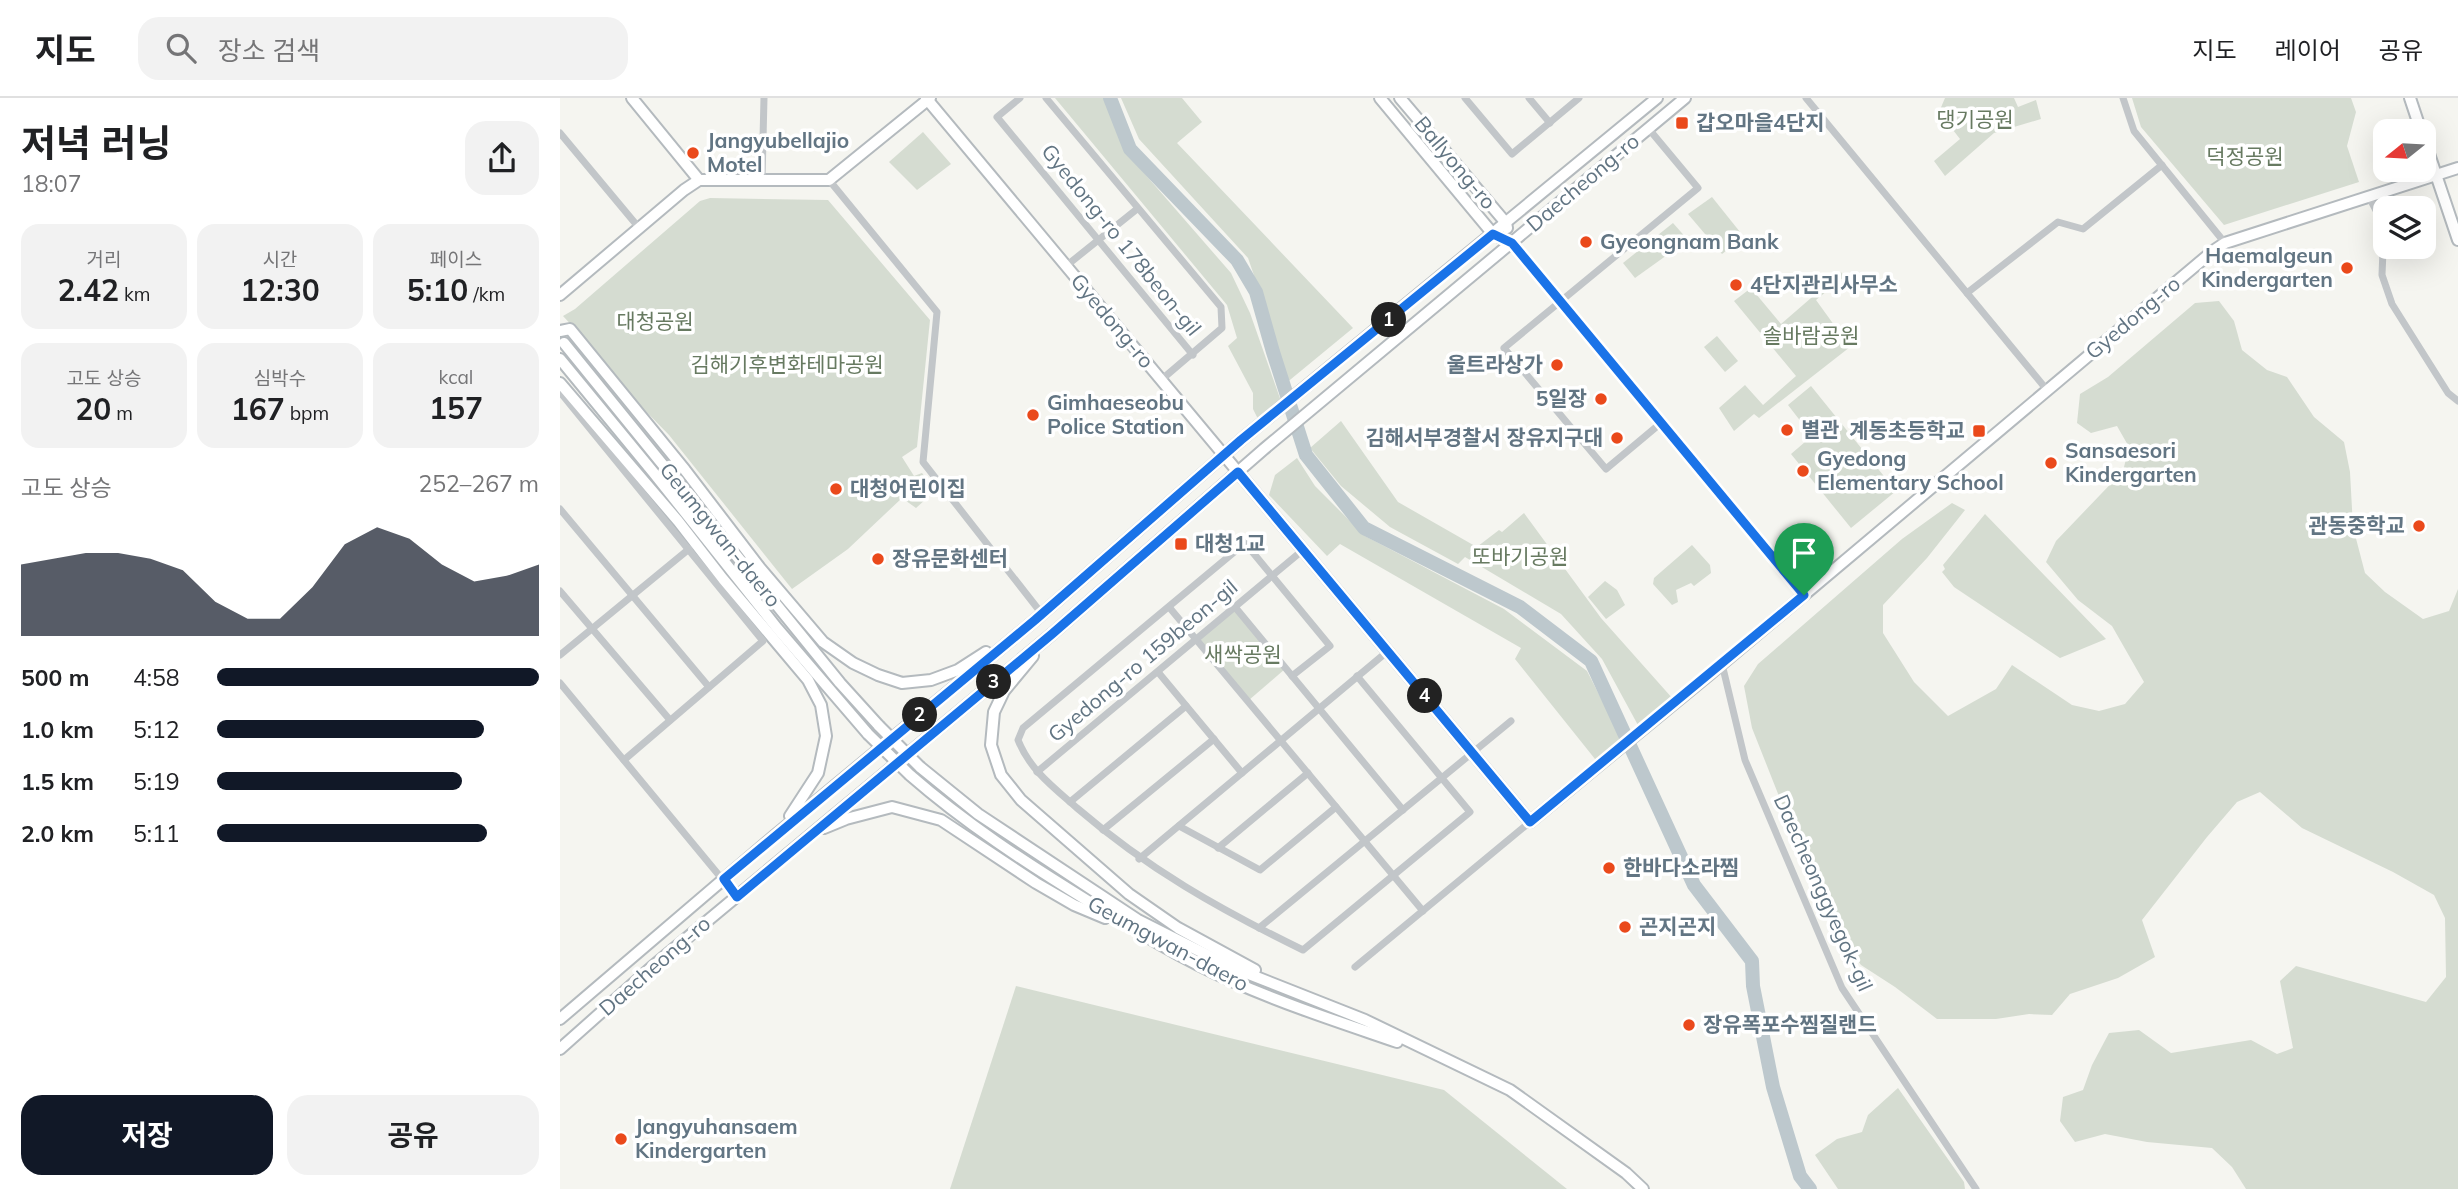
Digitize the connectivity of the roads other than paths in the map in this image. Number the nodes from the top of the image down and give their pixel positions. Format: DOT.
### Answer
graph roads {
  1 [pos="632,98"];
  2 [pos="764,98"];
  3 [pos="1020,98"];
  4 [pos="1046,98"];
  5 [pos="1380,98"];
  6 [pos="1400,98"];
  7 [pos="1465,98"];
  8 [pos="1529,98"];
  9 [pos="1579,98"];
  10 [pos="1657,98"];
  11 [pos="1685,98"];
  12 [pos="1806,98"];
  13 [pos="2123,98"];
  14 [pos="2410,98"];
  15 [pos="928,99"];
  16 [pos="2417,119"];
  17 [pos="1550,123"];
  18 [pos="1648,128"];
  19 [pos="560,133"];
  20 [pos="2162,165"];
  21 [pos="2458,167"];
  22 [pos="2436,175"];
  23 [pos="699,180"];
  24 [pos="762,180"];
  25 [pos="829,180"];
  26 [pos="2415,182"];
  27 [pos="2369,197"];
  28 [pos="1137,209"];
  29 [pos="1506,223"];
  30 [pos="640,229"];
  31 [pos="1493,234"];
  32 [pos="1098,240"];
  33 [pos="2458,240"];
  34 [pos="1512,243"];
  35 [pos="2225,243"];
  36 [pos="1066,266"];
  37 [pos="1967,293"];
  38 [pos="560,295"];
  39 [pos="1560,302"];
  40 [pos="562,337"];
  41 [pos="1192,355"];
  42 [pos="560,359"];
  43 [pos="1161,380"];
  44 [pos="560,383"];
  45 [pos="2047,390"];
  46 [pos="560,392"];
  47 [pos="2458,401"];
  48 [pos="1661,423"];
  49 [pos="1224,455"];
  50 [pos="1238,472"];
  51 [pos="560,509"];
  52 [pos="715,528"];
  53 [pos="710,544"];
  54 [pos="689,548"];
  55 [pos="1303,550"];
  56 [pos="760,568"];
  57 [pos="1272,576"];
  58 [pos="560,591"];
  59 [pos="633,595"];
  60 [pos="1804,595"];
  61 [pos="1169,607"];
  62 [pos="1235,607"];
  63 [pos="1038,617"];
  64 [pos="764,628"];
  65 [pos="591,629"];
  66 [pos="1052,634"];
  67 [pos="1196,640"];
  68 [pos="1388,651"];
  69 [pos="560,655"];
  70 [pos="1722,664"];
  71 [pos="1158,672"];
  72 [pos="1292,676"];
  73 [pos="1357,676"];
  74 [pos="560,683"];
  75 [pos="709,687"];
  76 [pos="1186,706"];
  77 [pos="1319,708"];
  78 [pos="670,720"];
  79 [pos="1511,721"];
  80 [pos="1213,739"];
  81 [pos="1280,741"];
  82 [pos="1472,753"];
  83 [pos="624,760"];
  84 [pos="1037,772"];
  85 [pos="1242,773"];
  86 [pos="1308,773"];
  87 [pos="1441,778"];
  88 [pos="1070,802"];
  89 [pos="1336,807"];
  90 [pos="1403,810"];
  91 [pos="1530,822"];
  92 [pos="1179,826"];
  93 [pos="1103,830"];
  94 [pos="812,833"];
  95 [pos="773,837"];
  96 [pos="1365,841"];
  97 [pos="1218,848"];
  98 [pos="1139,859"];
  99 [pos="1392,874"];
  100 [pos="724,879"];
  101 [pos="737,897"];
  102 [pos="1423,911"];
  103 [pos="1132,928"];
  104 [pos="1259,928"];
  105 [pos="1355,967"];
  106 [pos="1300,995"];
  107 [pos="560,1019"];
  108 [pos="560,1049"];
  109 [pos="1453,1061"];
  110 [pos="1643,1189"];
  111 [pos="1976,1189"];
  1 -- 23 [label="main road"];
  2 -- 24 [label="street"];
  3 -- 32 [label="street, Gyedong-ro 178beon-gil"];
  4 -- 28 [label="street"];
  5 -- 31 [label="main road, Ballyong-ro"];
  6 -- 29 [label="main road, Ballyong-ro"];
  7 -- 17 [label="street"];
  8 -- 17 [label="street"];
  9 -- 17 [label="street"];
  10 -- 29 [label="main road, Daecheong-ro"];
  11 -- 18 [label="main road, Daecheong-ro"];
  12 -- 37 [label="street"];
  13 -- 20 [label="street"];
  14 -- 16 [label="main road"];
  15 -- 25 [label="main road"];
  15 -- 36 [label="main road, Gyedong-ro"];
  18 -- 34 [label="main road, Daecheong-ro"];
  18 -- 39 [label="street"];
  19 -- 30 [label="street"];
  20 -- 35 [label="street"];
  20 -- 37 [label="street"];
  21 -- 22 [label="main road, Gyedong-ro"];
  22 -- 33 [label="main road"];
  23 -- 24 [label="main road"];
  23 -- 30 [label="main road"];
  24 -- 25 [label="main road"];
  25 -- 63 [label="street"];
  26 -- 27 [label="main road, Gyedong-ro"];
  27 -- 35 [label="main road, Gyedong-ro"];
  27 -- 47 [label="street"];
  28 -- 32 [label="street"];
  28 -- 41 [label="street"];
  29 -- 31 [label="main road, Daecheong-ro"];
  29 -- 34 [label="main road, Ballyong-ro"];
  30 -- 38 [label="main road"];
  31 -- 34 [label="main road, Ballyong-ro"];
  31 -- 49 [label="main road, Daecheong-ro"];
  32 -- 36 [label="street"];
  32 -- 41 [label="street, Gyedong-ro 178beon-gil"];
  34 -- 39 [label="street"];
  34 -- 50 [label="main road, Daecheong-ro"];
  35 -- 45 [label="main road, Gyedong-ro"];
  36 -- 43 [label="main road, Gyedong-ro"];
  37 -- 45 [label="street"];
  39 -- 48 [label="street"];
  39 -- 48 [label="street"];
  40 -- 52 [label="main road, Geumgwan-daero"];
  40 -- 56 [label="main road"];
  41 -- 43 [label="street, Gyedong-ro 178beon-gil"];
  42 -- 53 [label="main road, Geumgwan-daero"];
  43 -- 49 [label="main road, Gyedong-ro"];
  44 -- 64 [label="main road"];
  45 -- 60 [label="main road, Gyedong-ro"];
  46 -- 54 [label="street"];
  48 -- 60 [label="street"];
  49 -- 50 [label="main road, Gyedong-ro"];
  49 -- 63 [label="main road, Daecheong-ro"];
  50 -- 55 [label="main road, Gyedong-ro"];
  50 -- 66 [label="main road, Daecheong-ro"];
  51 -- 59 [label="street"];
  52 -- 56 [label="main road"];
  52 -- 106 [label="main road, Geumgwan-daero, bridge"];
  53 -- 64 [label="main road"];
  53 -- 103 [label="main road, Geumgwan-daero, bridge"];
  54 -- 59 [label="street"];
  54 -- 75 [label="street"];
  55 -- 57 [label="street, Gyedong-ro 159beon-gil"];
  55 -- 68 [label="main road, Gyedong-ro"];
  56 -- 63 [label="main road"];
  57 -- 61 [label="street, Gyedong-ro 159beon-gil"];
  57 -- 62 [label="street, Gyedong-ro 159beon-gil"];
  57 -- 72 [label="street, Gyedong-ro 159beon-gil"];
  58 -- 65 [label="street"];
  59 -- 65 [label="street"];
  59 -- 75 [label="street"];
  60 -- 70 [label="main road, Gyedong-ro"];
  61 -- 67 [label="street"];
  61 -- 84 [label="street"];
  62 -- 67 [label="street, Gyedong-ro 159beon-gil"];
  62 -- 72 [label="street"];
  63 -- 95 [label="main road, Daecheong-ro"];
  64 -- 95 [label="main road"];
  65 -- 69 [label="street"];
  65 -- 78 [label="street"];
  66 -- 94 [label="main road, Daecheong-ro"];
  66 -- 106 [label="main road"];
  67 -- 71 [label="street, Gyedong-ro 159beon-gil"];
  67 -- 81 [label="street"];
  68 -- 73 [label="street"];
  68 -- 82 [label="main road, Gyedong-ro"];
  70 -- 91 [label="main road, Gyedong-ro"];
  70 -- 111 [label="street, Daecheonggyegok-gil"];
  71 -- 76 [label="street"];
  71 -- 84 [label="street, Gyedong-ro 159beon-gil"];
  72 -- 77 [label="street"];
  73 -- 77 [label="street"];
  73 -- 87 [label="street"];
  74 -- 83 [label="street"];
  75 -- 78 [label="street"];
  76 -- 80 [label="street"];
  76 -- 88 [label="street"];
  77 -- 81 [label="street"];
  77 -- 90 [label="street"];
  78 -- 83 [label="street"];
  79 -- 82 [label="street"];
  80 -- 85 [label="street"];
  80 -- 93 [label="street"];
  81 -- 85 [label="street"];
  81 -- 86 [label="street"];
  82 -- 87 [label="street"];
  82 -- 91 [label="main road, Gyedong-ro"];
  83 -- 100 [label="street"];
  84 -- 88 [label="street"];
  85 -- 92 [label="street"];
  86 -- 89 [label="street"];
  86 -- 97 [label="street"];
  87 -- 90 [label="street"];
  87 -- 99 [label="street"];
  88 -- 93 [label="street"];
  89 -- 96 [label="street"];
  89 -- 97 [label="street"];
  90 -- 96 [label="street"];
  91 -- 102 [label="street"];
  92 -- 97 [label="street"];
  92 -- 98 [label="street"];
  93 -- 98 [label="street"];
  94 -- 101 [label="main road, Daecheong-ro"];
  94 -- 103 [label="main road"];
  95 -- 100 [label="main road, Daecheong-ro"];
  96 -- 99 [label="street"];
  96 -- 104 [label="street"];
  98 -- 104 [label="street"];
  99 -- 102 [label="street"];
  99 -- 104 [label="street"];
  100 -- 101 [label="street"];
  100 -- 107 [label="main road, Daecheong-ro"];
  101 -- 108 [label="main road, Daecheong-ro"];
  102 -- 105 [label="street"];
  103 -- 109 [label="main road, Geumgwan-daero"];
  106 -- 109 [label="main road, Geumgwan-daero"];
  109 -- 110 [label="main road, Geumgwan-daero"];
}
